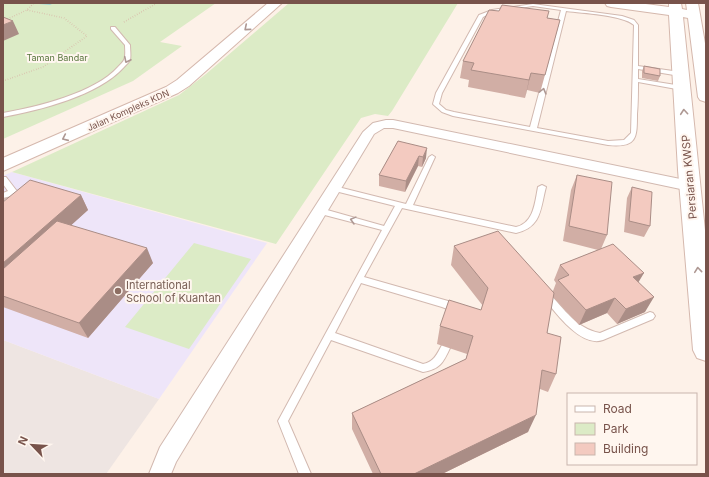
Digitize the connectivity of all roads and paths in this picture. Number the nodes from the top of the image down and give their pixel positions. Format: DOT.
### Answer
graph roads {
  1 [pos="34,3"];
  2 [pos="157,3"];
  3 [pos="258,3"];
  4 [pos="276,3"];
  5 [pos="611,3"];
  6 [pos="657,3"];
  7 [pos="684,8"];
  8 [pos="564,9"];
  9 [pos="27,10"];
  10 [pos="3,21"];
  11 [pos="113,28"];
  12 [pos="636,67"];
  13 [pos="636,80"];
  14 [pos="3,81"];
  15 [pos="681,81"];
  16 [pos="157,84"];
  17 [pos="172,90"];
  18 [pos="706,97"];
  19 [pos="3,114"];
  20 [pos="533,129"];
  21 [pos="3,151"];
  22 [pos="432,157"];
  23 [pos="3,165"];
  24 [pos="695,177"];
  25 [pos="3,179"];
  26 [pos="542,187"];
  27 [pos="334,188"];
  28 [pos="13,192"];
  29 [pos="3,196"];
  30 [pos="3,205"];
  31 [pos="404,206"];
  32 [pos="320,211"];
  33 [pos="387,229"];
  34 [pos="359,279"];
  35 [pos="539,288"];
  36 [pos="650,316"];
  37 [pos="454,321"];
  38 [pos="329,335"];
  39 [pos="444,348"];
  40 [pos="706,350"];
  41 [pos="160,474"];
  42 [pos="305,474"];
  1 -- 9 [label="path"];
  2 -- 11 [label="path"];
  3 -- 16 [label="street, Jalan Kompleks KDN"];
  4 -- 17 [label="street, Jalan Kompleks KDN, one-way"];
  5 -- 7 [label="street"];
  6 -- 7 [label="street"];
  7 -- 15 [label="street, Persiaran KWSP"];
  7 -- 18 [label="street"];
  8 -- 12 [label="lane"];
  20 -- 8 [label="lane, one-way"];
  8 -- 20 [label="lane"];
  9 -- 10 [label="path"];
  9 -- 14 [label="path"];
  11 -- 19 [label="lane, one-way"];
  12 -- 13 [label="lane"];
  12 -- 15 [label="lane"];
  13 -- 15 [label="lane"];
  13 -- 20 [label="lane"];
  24 -- 15 [label="street, Persiaran KWSP, one-way"];
  16 -- 17 [label="street"];
  16 -- 21 [label="street, Jalan Kompleks KDN"];
  17 -- 23 [label="street, Jalan Kompleks KDN, one-way"];
  22 -- 31 [label="lane"];
  24 -- 27 [label="street"];
  40 -- 24 [label="street, Persiaran KWSP, one-way"];
  25 -- 28 [label="lane"];
  26 -- 31 [label="lane"];
  27 -- 31 [label="lane"];
  27 -- 32 [label="street"];
  28 -- 29 [label="lane"];
  28 -- 30 [label="lane"];
  31 -- 33 [label="lane"];
  33 -- 32 [label="lane, one-way"];
  32 -- 41 [label="street"];
  33 -- 34 [label="lane"];
  34 -- 37 [label="lane"];
  34 -- 38 [label="lane"];
  35 -- 36 [label="lane"];
  38 -- 39 [label="lane"];
  38 -- 42 [label="lane"];
}
